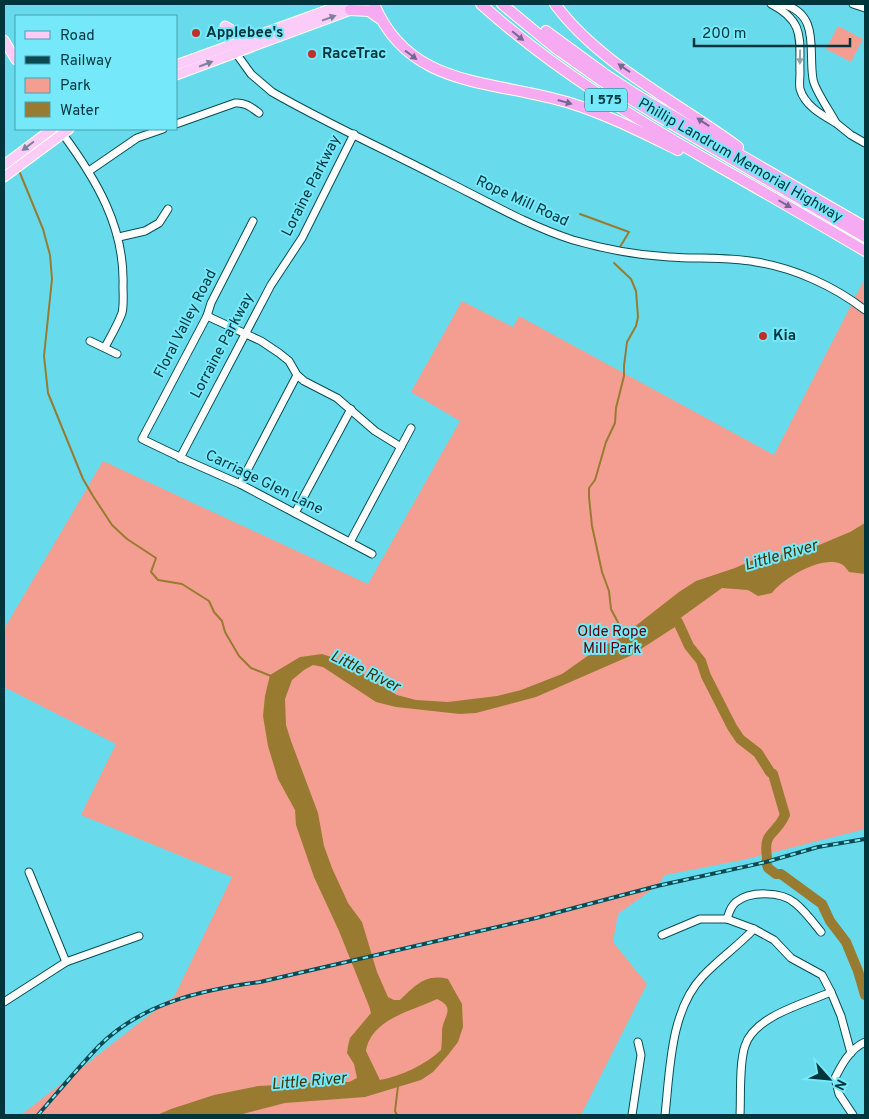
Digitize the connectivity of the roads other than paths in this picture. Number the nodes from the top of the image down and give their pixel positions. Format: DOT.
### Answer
graph roads {
  1 [pos="367,4"];
  2 [pos="374,4"];
  3 [pos="481,4"];
  4 [pos="502,4"];
  5 [pos="512,4"];
  6 [pos="554,4"];
  7 [pos="771,4"];
  8 [pos="782,4"];
  9 [pos="853,4"];
  10 [pos="347,7"];
  11 [pos="865,8"];
  12 [pos="380,18"];
  13 [pos="225,26"];
  14 [pos="249,37"];
  15 [pos="4,40"];
  16 [pos="232,48"];
  17 [pos="15,58"];
  18 [pos="178,64"];
  19 [pos="178,74"];
  20 [pos="259,113"];
  21 [pos="178,123"];
  22 [pos="836,123"];
  23 [pos="51,130"];
  24 [pos="63,130"];
  25 [pos="160,130"];
  26 [pos="354,134"];
  27 [pos="865,143"];
  28 [pos="4,165"];
  29 [pos="90,172"];
  30 [pos="770,172"];
  31 [pos="4,177"];
  32 [pos="742,180"];
  33 [pos="168,209"];
  34 [pos="254,221"];
  35 [pos="865,227"];
  36 [pos="119,237"];
  37 [pos="865,237"];
  38 [pos="294,250"];
  39 [pos="865,251"];
  40 [pos="865,310"];
  41 [pos="207,316"];
  42 [pos="246,335"];
  43 [pos="90,341"];
  44 [pos="105,347"];
  45 [pos="117,354"];
  46 [pos="297,375"];
  47 [pos="351,409"];
  48 [pos="411,428"];
  49 [pos="142,439"];
  50 [pos="401,447"];
  51 [pos="180,458"];
  52 [pos="240,484"];
  53 [pos="295,513"];
  54 [pos="350,542"];
  55 [pos="372,554"];
  56 [pos="29,872"];
  57 [pos="727,920"];
  58 [pos="754,929"];
  59 [pos="821,932"];
  60 [pos="662,935"];
  61 [pos="139,936"];
  62 [pos="66,962"];
  63 [pos="831,992"];
  64 [pos="4,1002"];
  65 [pos="638,1042"];
  66 [pos="865,1042"];
  67 [pos="850,1053"];
  68 [pos="632,1115"];
  69 [pos="665,1115"];
  70 [pos="740,1115"];
  71 [pos="853,1115"];
  1 -- 10 [label="main road"];
  2 -- 12 [label="highway"];
  3 -- 32 [label="highway, Phillip Landrum Memorial Highway / I 575, one-way"];
  4 -- 37 [label="highway"];
  5 -- 30 [label="highway, Phillip Landrum Memorial Highway / I 575"];
  30 -- 6 [label="highway, one-way"];
  7 -- 22 [label="street, one-way"];
  8 -- 22 [label="street"];
  9 -- 11 [label="street"];
  10 -- 12 [label="highway"];
  10 -- 14 [label="main road"];
  16 -- 10 [label="main road, one-way"];
  12 -- 32 [label="highway, one-way"];
  13 -- 14 [label="main road"];
  14 -- 16 [label="main road"];
  15 -- 17 [label="main road"];
  16 -- 18 [label="main road"];
  19 -- 16 [label="main road, one-way"];
  16 -- 26 [label="street, Rope Mill Road"];
  20 -- 21 [label="street"];
  22 -- 27 [label="street"];
  23 -- 28 [label="main road, one-way"];
  24 -- 29 [label="street"];
  24 -- 31 [label="main road"];
  25 -- 29 [label="street"];
  26 -- 38 [label="street, Loraine Parkway"];
  26 -- 40 [label="street, Rope Mill Road"];
  29 -- 36 [label="street"];
  30 -- 35 [label="highway, Phillip Landrum Memorial Highway / I 575"];
  32 -- 39 [label="highway, Phillip Landrum Memorial Highway / I 575, one-way"];
  33 -- 36 [label="street"];
  34 -- 41 [label="street, Floral Valley Road"];
  36 -- 44 [label="street"];
  38 -- 42 [label="street, Lorraine Parkway"];
  41 -- 42 [label="street"];
  41 -- 49 [label="street, Floral Valley Road"];
  42 -- 46 [label="street"];
  42 -- 51 [label="street, Lorraine Parkway"];
  43 -- 44 [label="street"];
  44 -- 45 [label="street"];
  46 -- 47 [label="street"];
  46 -- 52 [label="street"];
  47 -- 50 [label="street"];
  47 -- 53 [label="street"];
  48 -- 50 [label="street"];
  49 -- 51 [label="street, Carriage Glen Lane"];
  50 -- 54 [label="street"];
  51 -- 52 [label="street, Carriage Glen Lane"];
  52 -- 53 [label="street, Carriage Glen Lane"];
  53 -- 54 [label="street, Carriage Glen Lane"];
  54 -- 55 [label="street, Carriage Glen Lane"];
  56 -- 62 [label="street"];
  57 -- 58 [label="street"];
  57 -- 59 [label="street"];
  57 -- 60 [label="street"];
  58 -- 63 [label="street"];
  58 -- 69 [label="street"];
  61 -- 62 [label="street"];
  62 -- 64 [label="street"];
  63 -- 67 [label="street"];
  63 -- 70 [label="street"];
  65 -- 68 [label="street"];
  66 -- 67 [label="street"];
  67 -- 71 [label="street"];
}
